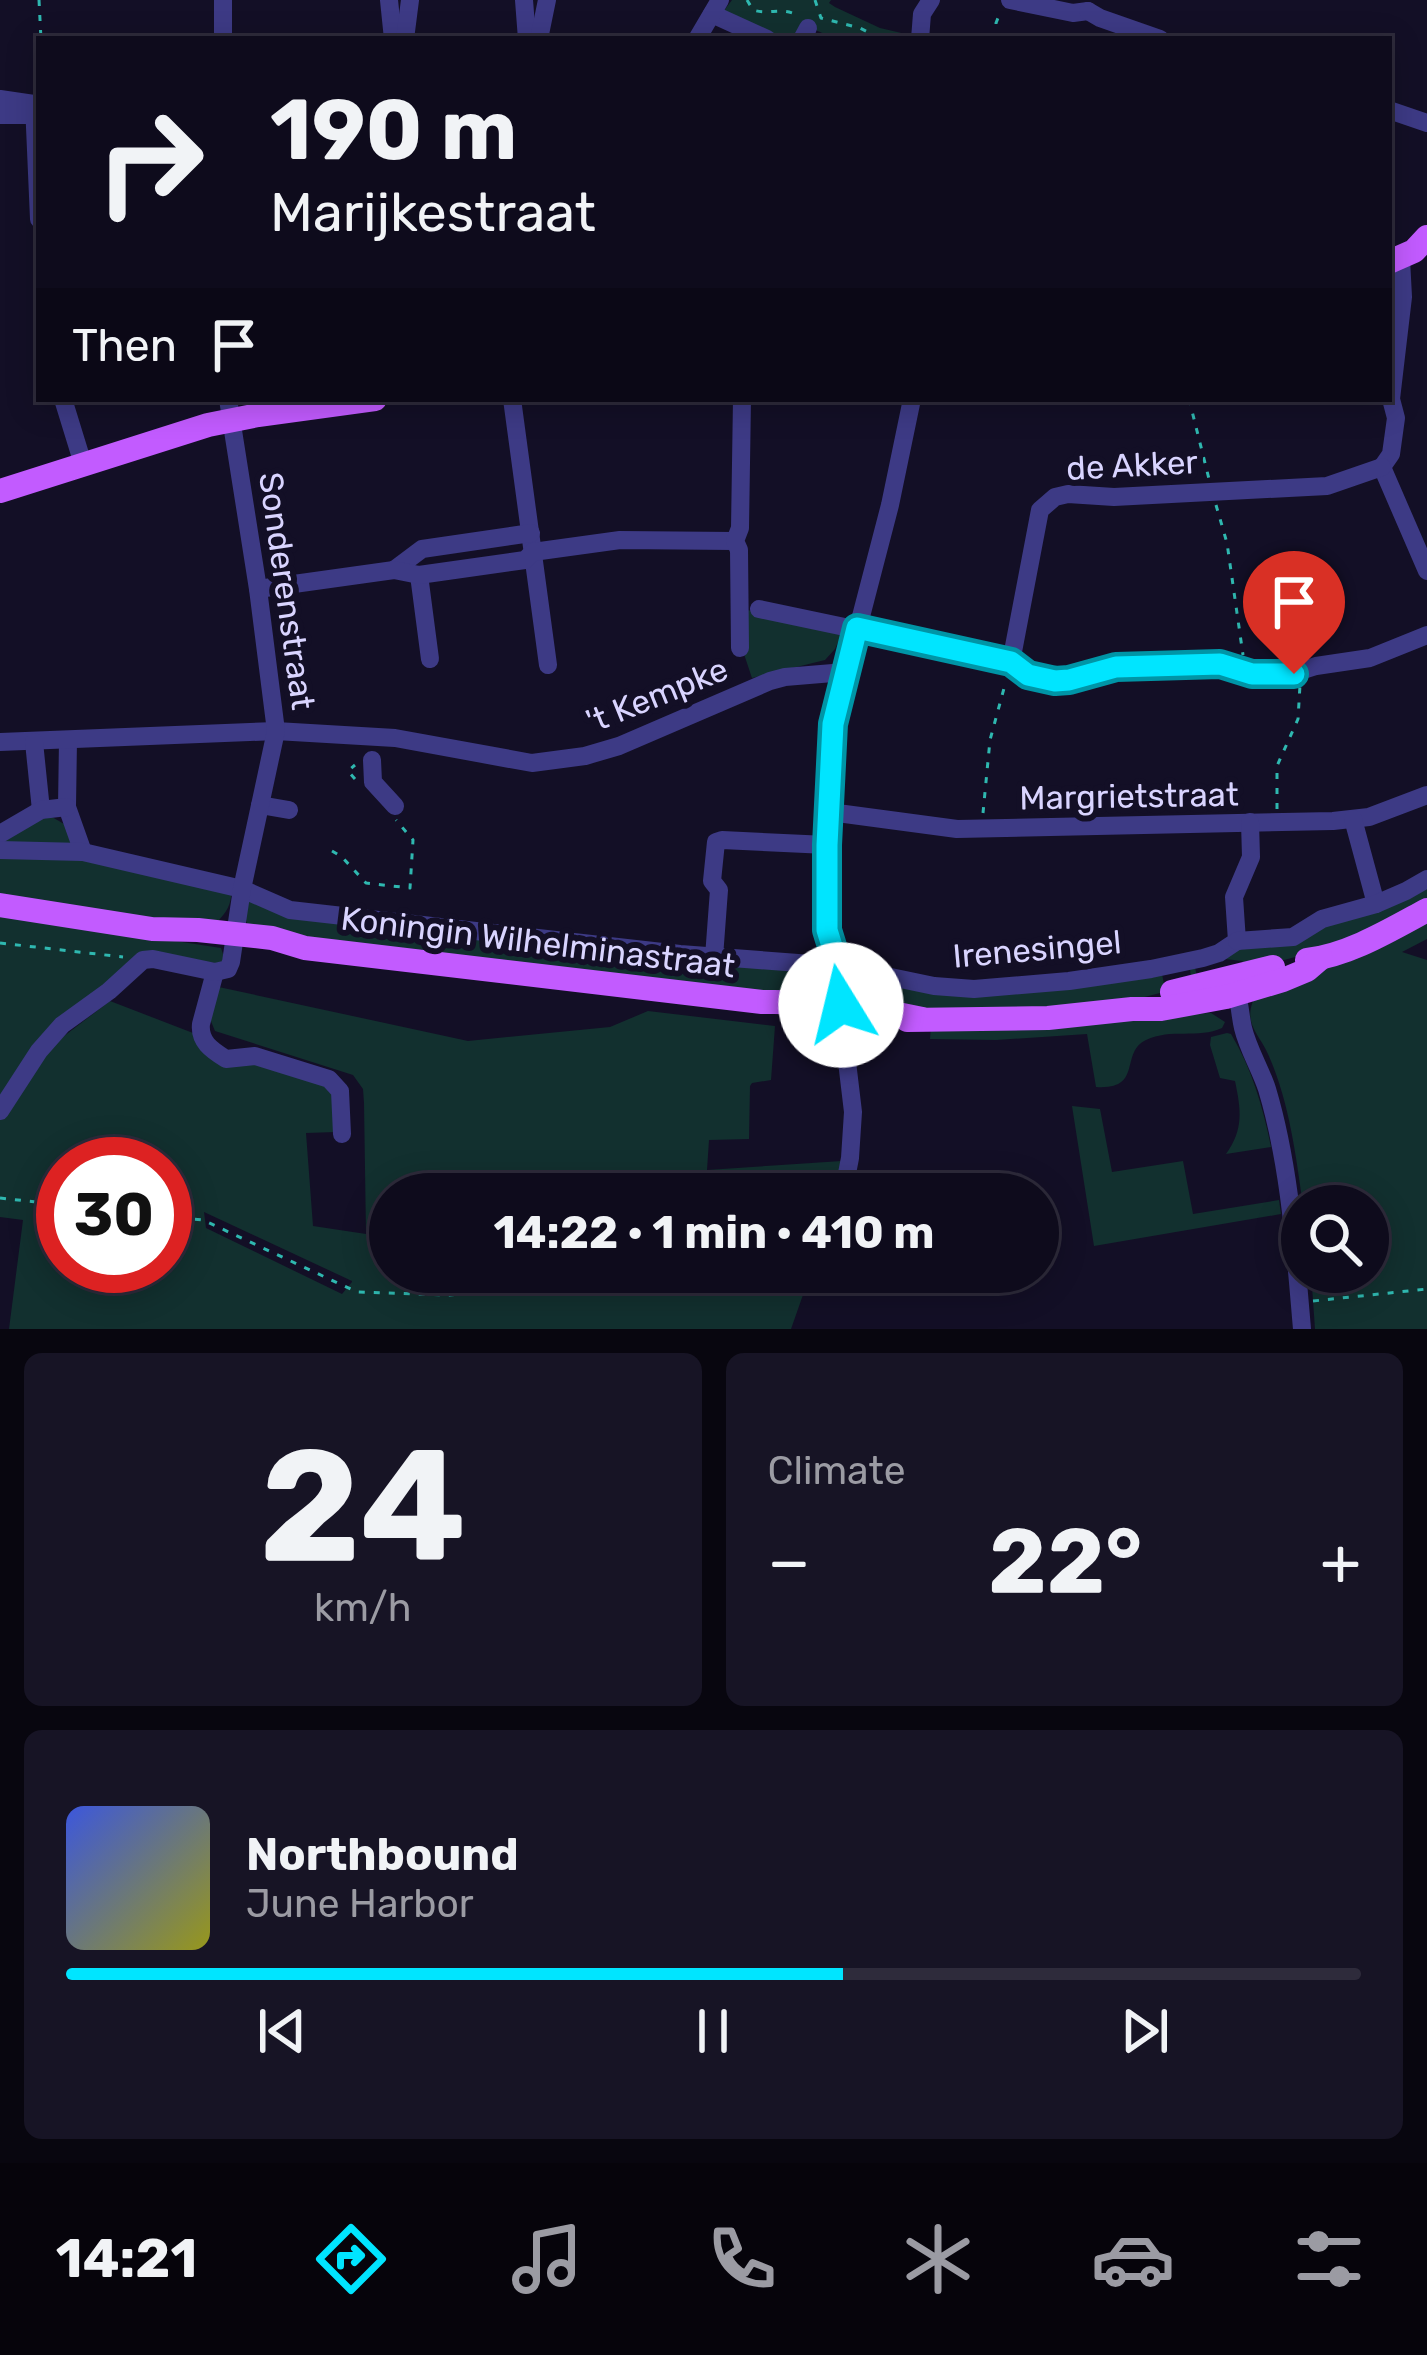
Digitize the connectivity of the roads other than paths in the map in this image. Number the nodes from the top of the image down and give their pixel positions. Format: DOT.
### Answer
graph roads {
  1 [pos="223,0"];
  2 [pos="389,0"];
  3 [pos="410,0"];
  4 [pos="524,0"];
  5 [pos="547,0"];
  6 [pos="931,0"];
  7 [pos="1088,5"];
  8 [pos="1005,6"];
  9 [pos="716,7"];
  10 [pos="223,36"];
  11 [pos="393,36"];
  12 [pos="405,36"];
  13 [pos="527,36"];
  14 [pos="539,36"];
  15 [pos="699,36"];
  16 [pos="762,36"];
  17 [pos="920,36"];
  18 [pos="1151,36"];
  19 [pos="0,99"];
  20 [pos="36,111"];
  21 [pos="1392,111"];
  22 [pos="0,115"];
  23 [pos="1427,123"];
  24 [pos="1427,237"];
  25 [pos="1395,260"];
  26 [pos="1392,390"];
  27 [pos="63,402"];
  28 [pos="335,402"];
  29 [pos="512,402"];
  30 [pos="742,402"];
  31 [pos="911,402"];
  32 [pos="1392,402"];
  33 [pos="230,410"];
  34 [pos="82,464"];
  35 [pos="1382,466"];
  36 [pos="0,490"];
  37 [pos="735,541"];
  38 [pos="532,543"];
  39 [pos="394,570"];
  40 [pos="1427,572"];
  41 [pos="419,575"];
  42 [pos="258,589"];
  43 [pos="759,609"];
  44 [pos="857,628"];
  45 [pos="1427,635"];
  46 [pos="740,648"];
  47 [pos="430,658"];
  48 [pos="1011,662"];
  49 [pos="548,665"];
  50 [pos="844,672"];
  51 [pos="276,730"];
  52 [pos="373,736"];
  53 [pos="68,740"];
  54 [pos="0,742"];
  55 [pos="34,742"];
  56 [pos="1427,795"];
  57 [pos="260,805"];
  58 [pos="67,807"];
  59 [pos="41,810"];
  60 [pos="289,810"];
  61 [pos="393,811"];
  62 [pos="830,812"];
  63 [pos="1353,819"];
  64 [pos="1250,823"];
  65 [pos="0,834"];
  66 [pos="827,845"];
  67 [pos="0,850"];
  68 [pos="83,852"];
  69 [pos="1427,879"];
  70 [pos="242,889"];
  71 [pos="1376,904"];
  72 [pos="0,905"];
  73 [pos="1427,910"];
  74 [pos="234,940"];
  75 [pos="1237,941"];
  76 [pos="714,957"];
  77 [pos="838,966"];
  78 [pos="215,972"];
  79 [pos="1230,989"];
  80 [pos="842,1011"];
  81 [pos="0,1111"];
  82 [pos="342,1134"];
  83 [pos="847,1173"];
  84 [pos="1302,1329"];
  1 -- 10 [label="street"];
  2 -- 11 [label="street"];
  3 -- 12 [label="street"];
  4 -- 13 [label="street"];
  5 -- 14 [label="street"];
  6 -- 17 [label="street"];
  7 -- 8 [label="street"];
  7 -- 18 [label="street"];
  9 -- 15 [label="street"];
  9 -- 16 [label="street"];
  19 -- 20 [label="street"];
  20 -- 22 [label="street"];
  21 -- 23 [label="street"];
  24 -- 25 [label="main road"];
  25 -- 26 [label="street"];
  27 -- 34 [label="street"];
  28 -- 33 [label="main road"];
  29 -- 38 [label="street"];
  30 -- 37 [label="street"];
  31 -- 44 [label="street"];
  32 -- 35 [label="street"];
  33 -- 34 [label="main road"];
  33 -- 42 [label="street, Sonderenstraat"];
  34 -- 36 [label="main road"];
  35 -- 40 [label="street"];
  35 -- 48 [label="street, de Akker"];
  37 -- 38 [label="street"];
  37 -- 46 [label="street"];
  38 -- 39 [label="street"];
  38 -- 41 [label="street"];
  38 -- 49 [label="street"];
  39 -- 41 [label="street"];
  39 -- 42 [label="street"];
  41 -- 47 [label="street"];
  42 -- 51 [label="street, Sonderenstraat"];
  43 -- 44 [label="street"];
  44 -- 48 [label="street"];
  44 -- 50 [label="street"];
  45 -- 48 [label="street"];
  50 -- 52 [label="street, 't Kempke"];
  50 -- 62 [label="street"];
  51 -- 52 [label="street, 't Kempke"];
  51 -- 53 [label="street, 't Kempke"];
  51 -- 57 [label="street, Sonderenstraat"];
  52 -- 61 [label="street"];
  53 -- 55 [label="street, 't Kempke"];
  53 -- 58 [label="street"];
  54 -- 55 [label="street, 't Kempke"];
  55 -- 59 [label="street"];
  56 -- 63 [label="street, Margrietstraat"];
  57 -- 60 [label="street"];
  57 -- 70 [label="street, Sonderenstraat"];
  58 -- 59 [label="street"];
  58 -- 68 [label="street"];
  59 -- 65 [label="street"];
  62 -- 64 [label="street, Margrietstraat"];
  62 -- 66 [label="street"];
  63 -- 64 [label="street, Margrietstraat"];
  63 -- 71 [label="street"];
  64 -- 75 [label="street"];
  66 -- 76 [label="street"];
  66 -- 77 [label="street"];
  67 -- 68 [label="street, Irenesingel"];
  68 -- 70 [label="street, Irenesingel"];
  69 -- 71 [label="street, Irenesingel"];
  70 -- 74 [label="street, Sonderenstraat"];
  70 -- 76 [label="street, Irenesingel"];
  71 -- 75 [label="street, Irenesingel"];
  72 -- 74 [label="main road, Koningin Wilhelminastraat"];
  73 -- 79 [label="main road, Koningin Wilhelminastraat"];
  74 -- 78 [label="street, Sonderenstraat"];
  74 -- 80 [label="main road, Koningin Wilhelminastraat"];
  75 -- 77 [label="street, Irenesingel"];
  76 -- 77 [label="street, Irenesingel"];
  77 -- 80 [label="street"];
  78 -- 81 [label="street"];
  78 -- 82 [label="street, Sonderenstraat"];
  79 -- 80 [label="main road, Koningin Wilhelminastraat"];
  79 -- 84 [label="street"];
  80 -- 83 [label="street"];
}
